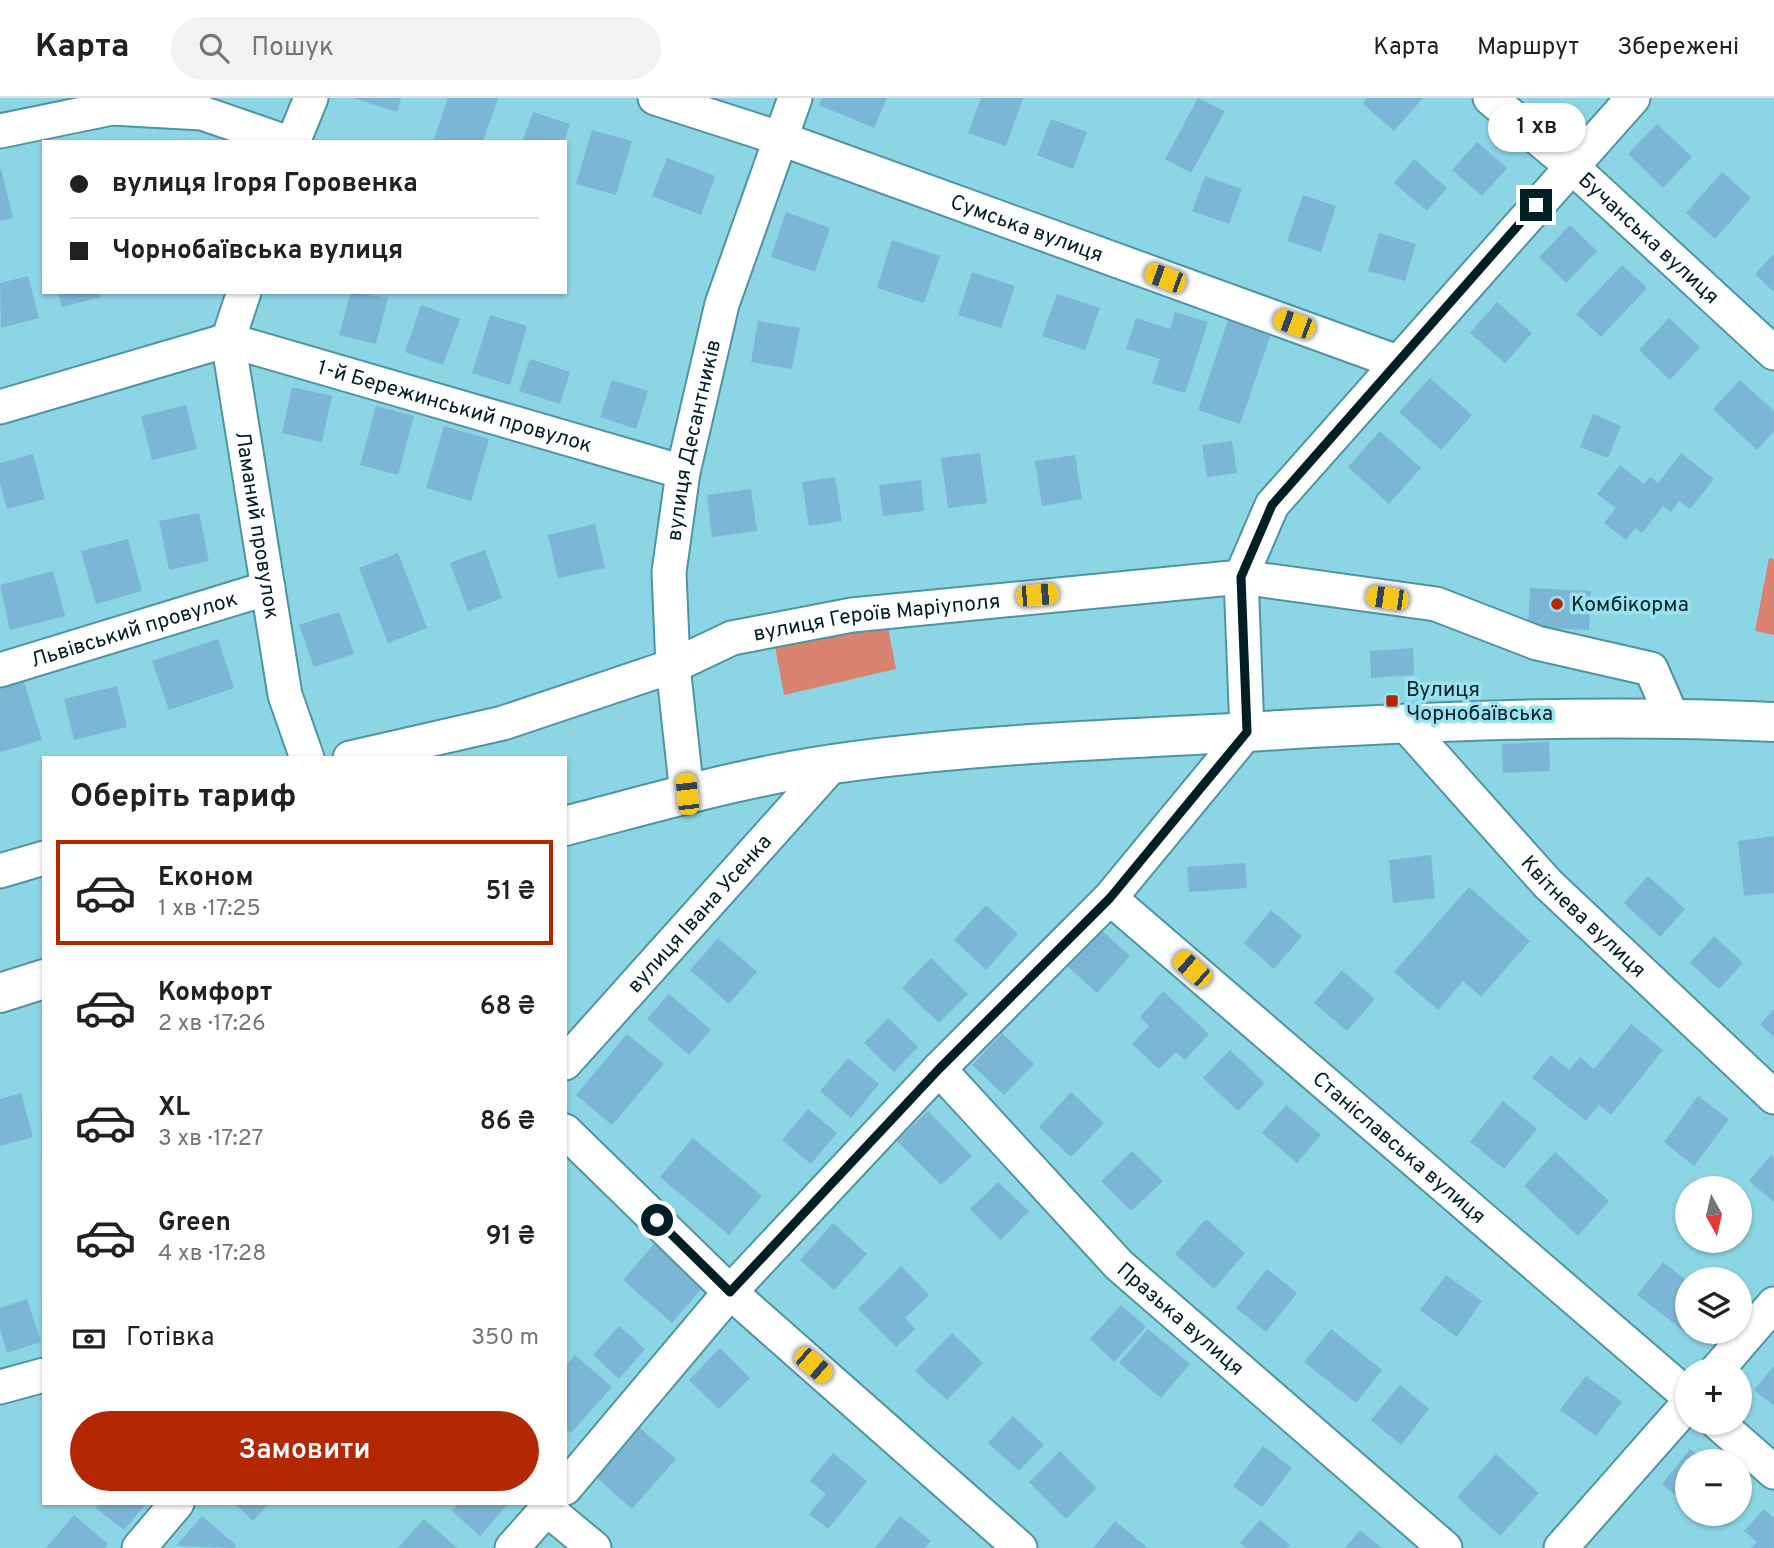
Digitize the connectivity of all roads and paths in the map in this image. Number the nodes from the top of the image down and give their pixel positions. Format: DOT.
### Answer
graph roads {
  1 [pos="312,98"];
  2 [pos="655,98"];
  3 [pos="795,98"];
  4 [pos="1490,98"];
  5 [pos="1633,98"];
  6 [pos="0,131"];
  7 [pos="779,138"];
  8 [pos="280,140"];
  9 [pos="294,140"];
  10 [pos="1570,165"];
  11 [pos="243,294"];
  12 [pos="229,340"];
  13 [pos="1774,354"];
  14 [pos="1397,362"];
  15 [pos="0,407"];
  16 [pos="683,472"];
  17 [pos="1241,577"];
  18 [pos="268,587"];
  19 [pos="673,666"];
  20 [pos="0,670"];
  21 [pos="1672,717"];
  22 [pos="1774,722"];
  23 [pos="1404,723"];
  24 [pos="1247,732"];
  25 [pos="306,756"];
  26 [pos="359,756"];
  27 [pos="833,764"];
  28 [pos="687,794"];
  29 [pos="567,825"];
  30 [pos="42,859"];
  31 [pos="0,871"];
  32 [pos="1110,898"];
  33 [pos="42,980"];
  34 [pos="0,993"];
  35 [pos="567,1061"];
  36 [pos="939,1069"];
  37 [pos="1774,1097"];
  38 [pos="567,1133"];
  39 [pos="730,1292"];
  40 [pos="1774,1304"];
  41 [pos="1727,1358"];
  42 [pos="42,1376"];
  43 [pos="1675,1385"];
  44 [pos="0,1387"];
  45 [pos="1675,1419"];
  46 [pos="1732,1435"];
  47 [pos="1774,1472"];
  48 [pos="567,1486"];
  49 [pos="175,1505"];
  50 [pos="551,1505"];
  51 [pos="559,1505"];
  52 [pos="139,1548"];
  53 [pos="512,1548"];
  54 [pos="594,1548"];
  55 [pos="1020,1548"];
  56 [pos="1445,1548"];
  57 [pos="1562,1548"];
  1 -- 9 [label="street"];
  2 -- 7 [label="street, Сумська вулиця"];
  3 -- 7 [label="street, вулиця Десантників"];
  4 -- 10 [label="street, Бучанська вулиця"];
  5 -- 10 [label="street"];
  6 -- 8 [label="street"];
  7 -- 14 [label="street, Сумська вулиця"];
  7 -- 16 [label="street, вулиця Десантників"];
  10 -- 13 [label="street, Бучанська вулиця"];
  10 -- 14 [label="street"];
  11 -- 12 [label="street, Ламаний провулок"];
  12 -- 15 [label="street"];
  12 -- 16 [label="street, 1-й Бережинський провулок"];
  12 -- 18 [label="street, Ламаний провулок"];
  14 -- 17 [label="street"];
  16 -- 19 [label="street, вулиця Десантників"];
  17 -- 19 [label="street, вулиця Героїв Маріуполя"];
  17 -- 21 [label="street, вулиця Героїв Маріуполя"];
  17 -- 24 [label="street"];
  18 -- 20 [label="street, Львівський провулок"];
  18 -- 25 [label="street, Ламаний провулок"];
  19 -- 26 [label="street, вулиця Героїв Маріуполя"];
  19 -- 28 [label="street, вулиця Десантників"];
  21 -- 22 [label="main road"];
  21 -- 23 [label="main road"];
  23 -- 24 [label="main road"];
  23 -- 37 [label="street, Квітнева вулиця"];
  24 -- 27 [label="main road"];
  24 -- 32 [label="street"];
  27 -- 28 [label="main road"];
  27 -- 35 [label="street, вулиця Івана Усенка"];
  28 -- 29 [label="main road"];
  30 -- 31 [label="street"];
  32 -- 36 [label="street"];
  32 -- 43 [label="street, Станіславська вулиця"];
  33 -- 34 [label="main road"];
  36 -- 39 [label="street"];
  36 -- 56 [label="street, Празька вулиця"];
  38 -- 39 [label="street"];
  39 -- 48 [label="street"];
  39 -- 55 [label="street"];
  40 -- 41 [label="street"];
  42 -- 44 [label="street"];
  45 -- 57 [label="street"];
  46 -- 47 [label="street"];
  49 -- 52 [label="street"];
  50 -- 53 [label="street"];
  51 -- 54 [label="street"];
}
